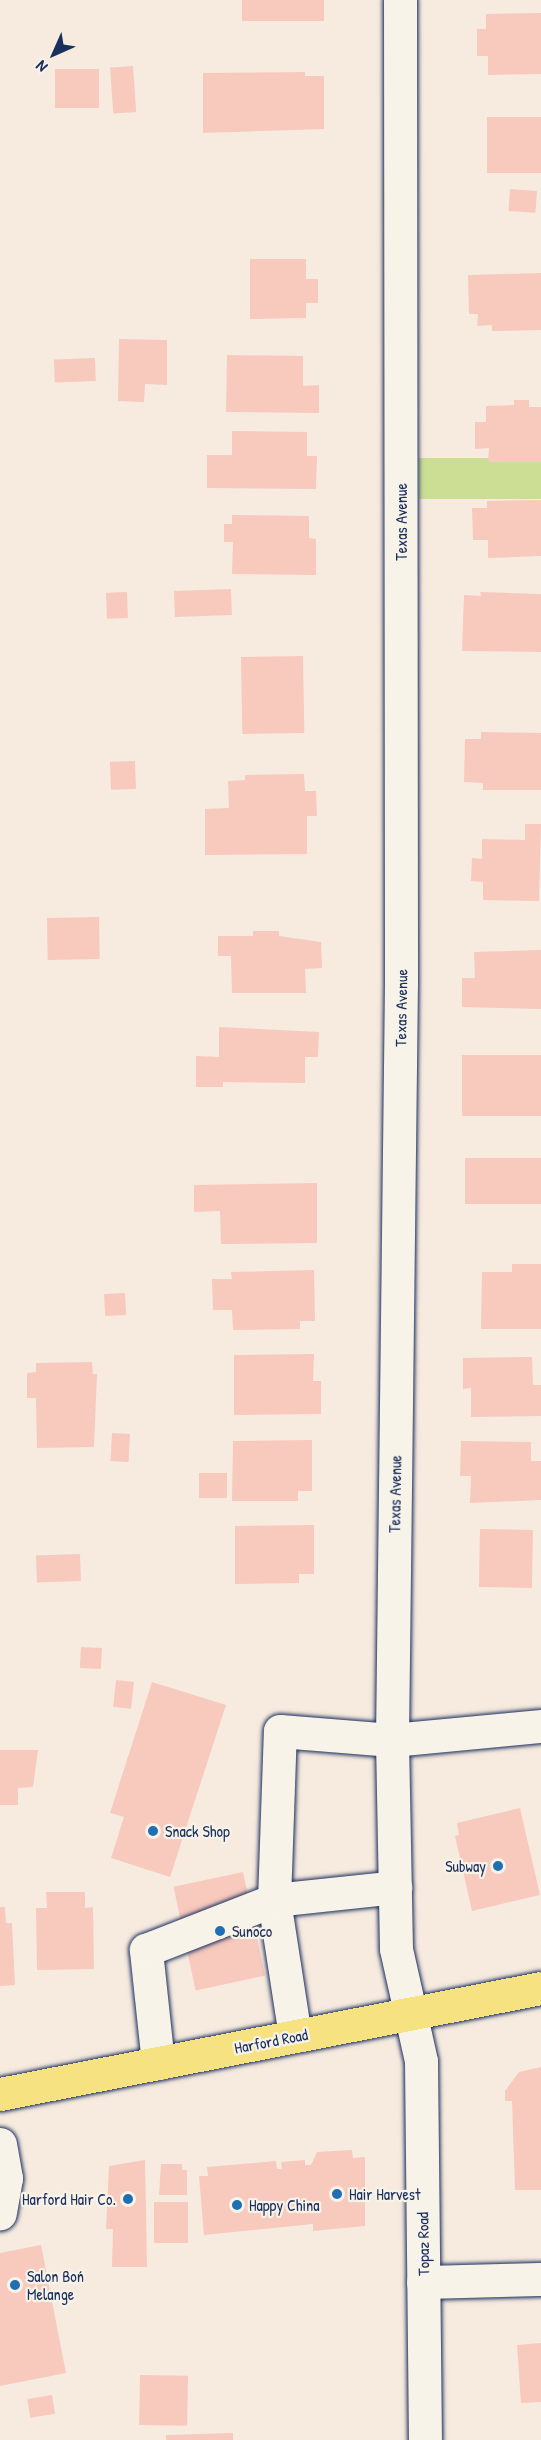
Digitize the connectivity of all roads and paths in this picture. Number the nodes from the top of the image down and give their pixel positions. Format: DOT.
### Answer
graph roads {
  1 [pos="400,0"];
  2 [pos="541,1726"];
  3 [pos="392,1740"];
  4 [pos="395,1887"];
  5 [pos="274,1900"];
  6 [pos="541,1988"];
  7 [pos="407,2014"];
  8 [pos="296,2036"];
  9 [pos="158,2062"];
  10 [pos="0,2094"];
  11 [pos="0,2144"];
  12 [pos="0,2213"];
  13 [pos="541,2279"];
  14 [pos="423,2282"];
  15 [pos="425,2440"];
  1 -- 3 [label="street, Texas Avenue"];
  2 -- 3 [label="street"];
  3 -- 4 [label="street, Texas Avenue"];
  3 -- 5 [label="street"];
  4 -- 5 [label="street"];
  4 -- 7 [label="street, Texas Avenue"];
  5 -- 8 [label="street"];
  5 -- 9 [label="street"];
  6 -- 7 [label="main road, Harford Road"];
  7 -- 8 [label="main road, Harford Road"];
  7 -- 14 [label="street, Topaz Road"];
  8 -- 9 [label="main road, Harford Road"];
  9 -- 10 [label="main road, Harford Road"];
  11 -- 12 [label="street"];
  13 -- 14 [label="street"];
  14 -- 15 [label="street, Topaz Road"];
}
